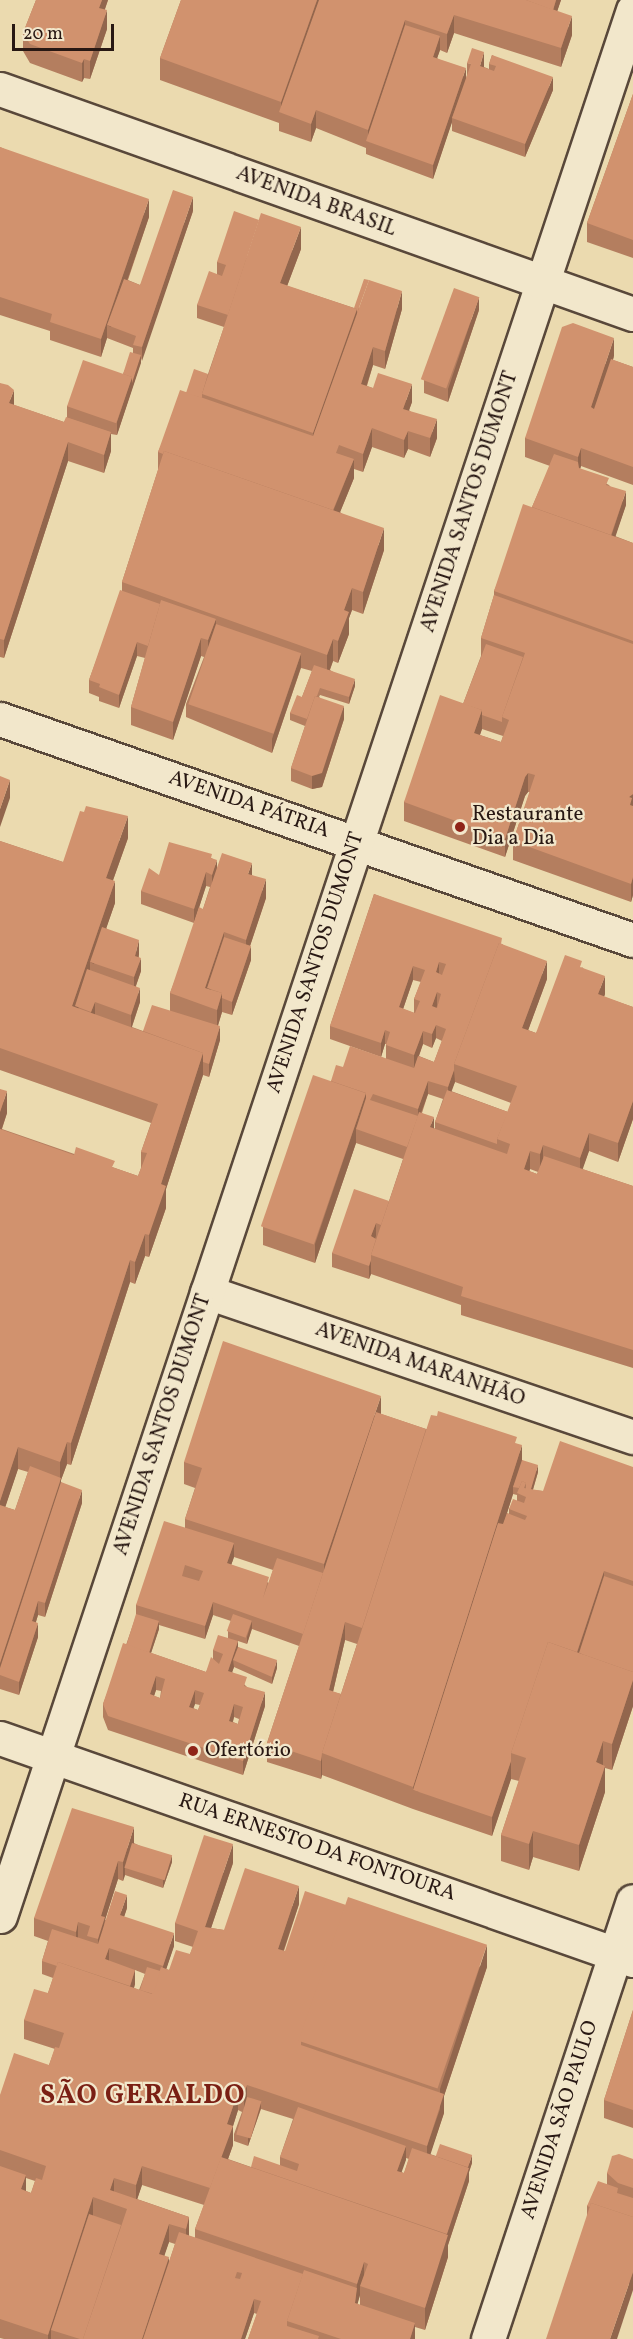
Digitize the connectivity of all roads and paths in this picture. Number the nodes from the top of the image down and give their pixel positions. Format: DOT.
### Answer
graph roads {
  1 [pos="633,10"];
  2 [pos="0,89"];
  3 [pos="543,282"];
  4 [pos="633,315"];
  5 [pos="0,719"];
  6 [pos="357,842"];
  7 [pos="633,940"];
  8 [pos="207,1292"];
  9 [pos="633,1437"];
  10 [pos="0,1738"];
  11 [pos="53,1756"];
  12 [pos="633,1901"];
  13 [pos="0,1916"];
  14 [pos="624,1957"];
  15 [pos="488,2339"];
  1 -- 3 [label="street, AVENIDA SANTOS DUMONT"];
  2 -- 3 [label="street, AVENIDA BRASIL"];
  3 -- 4 [label="street, AVENIDA BRASIL"];
  3 -- 6 [label="street, AVENIDA SANTOS DUMONT"];
  5 -- 6 [label="street, AVENIDA PÁTRIA"];
  6 -- 7 [label="street, AVENIDA PÁTRIA"];
  6 -- 8 [label="street, AVENIDA SANTOS DUMONT"];
  8 -- 9 [label="street, AVENIDA MARANHÃO"];
  8 -- 11 [label="street, AVENIDA SANTOS DUMONT"];
  10 -- 11 [label="street, RUA ERNESTO DA FONTOURA"];
  11 -- 13 [label="street, AVENIDA SANTOS DUMONT"];
  11 -- 14 [label="street, RUA ERNESTO DA FONTOURA"];
  12 -- 14 [label="street, AVENIDA SÃO PAULO"];
  14 -- 15 [label="street, AVENIDA SÃO PAULO"];
}
